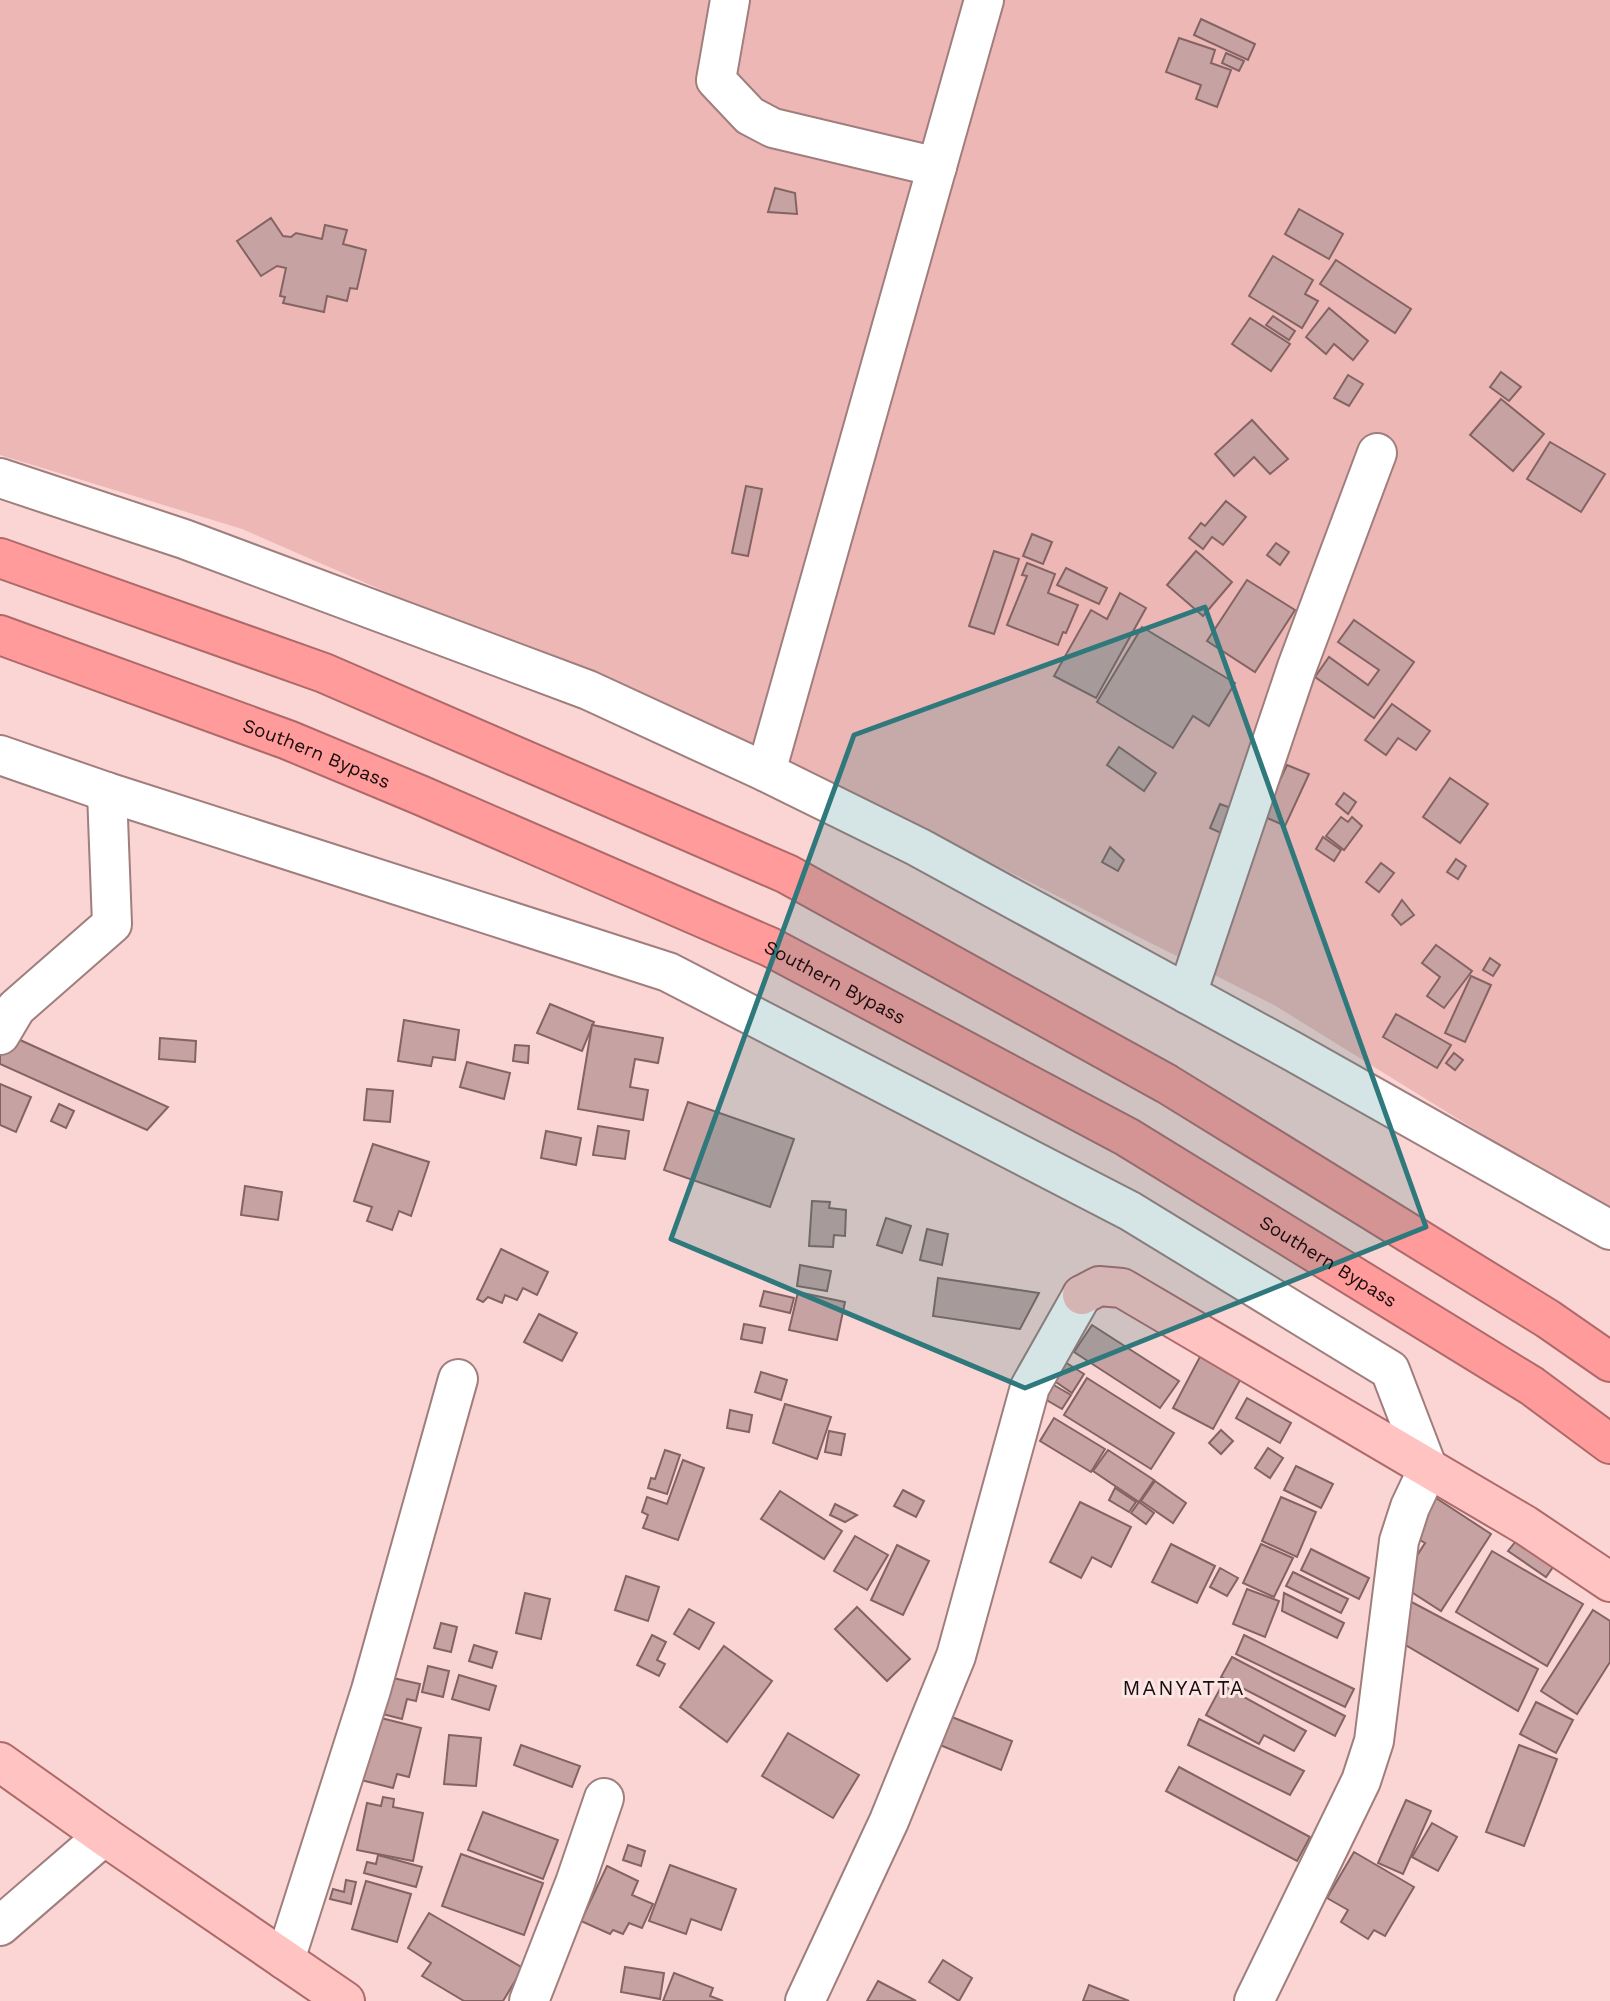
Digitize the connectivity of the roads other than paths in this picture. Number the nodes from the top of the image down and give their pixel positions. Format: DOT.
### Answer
graph roads {
  1 [pos="730,0"];
  2 [pos="984,0"];
  3 [pos="937,167"];
  4 [pos="1377,453"];
  5 [pos="0,478"];
  6 [pos="0,558"];
  7 [pos="0,635"];
  8 [pos="0,755"];
  9 [pos="766,772"];
  10 [pos="107,792"];
  11 [pos="1187,994"];
  12 [pos="0,1035"];
  13 [pos="1610,1230"];
  14 [pos="1082,1295"];
  15 [pos="1610,1362"];
  16 [pos="458,1379"];
  17 [pos="1610,1444"];
  18 [pos="1428,1469"];
  19 [pos="1610,1582"];
  20 [pos="0,1762"];
  21 [pos="604,1798"];
  22 [pos="104,1836"];
  23 [pos="0,1927"];
  24 [pos="285,1960"];
  25 [pos="345,2001"];
  26 [pos="529,2001"];
  27 [pos="805,2001"];
  28 [pos="1254,2001"];
  1 -- 3 [label="street"];
  2 -- 3 [label="street"];
  3 -- 9 [label="street"];
  4 -- 11 [label="street"];
  5 -- 9 [label="street"];
  6 -- 15 [label="highway"];
  7 -- 17 [label="highway, Southern Bypass"];
  8 -- 10 [label="street"];
  9 -- 11 [label="street"];
  10 -- 12 [label="street"];
  10 -- 18 [label="street"];
  11 -- 13 [label="street"];
  14 -- 18 [label="main road"];
  14 -- 27 [label="street"];
  16 -- 24 [label="street"];
  18 -- 19 [label="main road"];
  18 -- 28 [label="street"];
  20 -- 22 [label="main road"];
  21 -- 26 [label="street"];
  22 -- 23 [label="street"];
  22 -- 24 [label="main road"];
  24 -- 25 [label="main road"];
}
